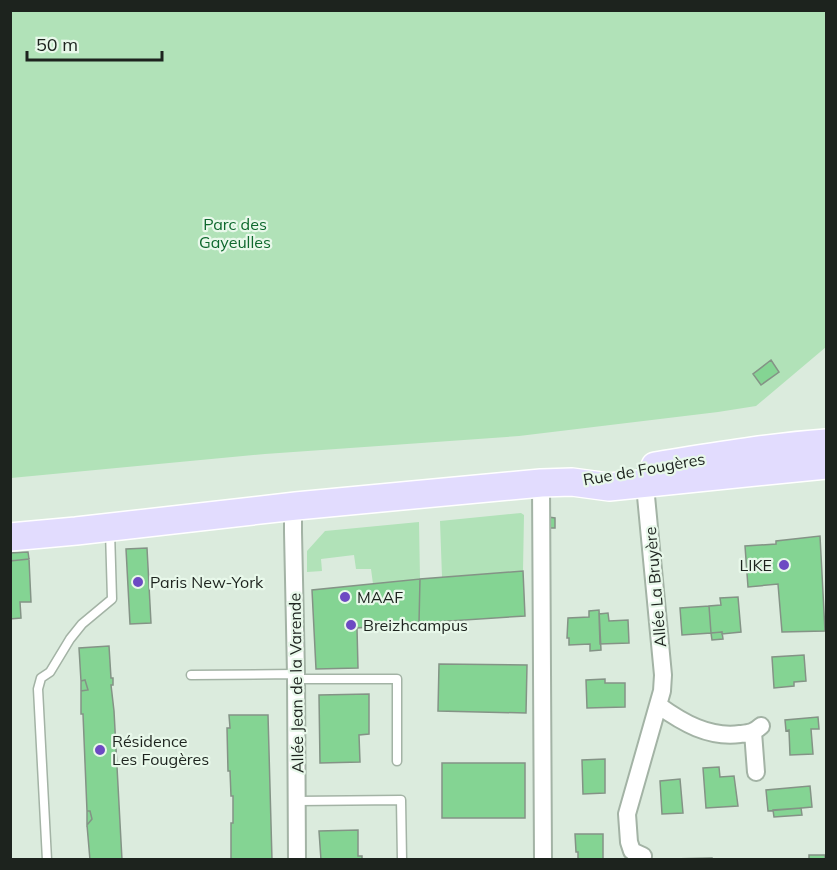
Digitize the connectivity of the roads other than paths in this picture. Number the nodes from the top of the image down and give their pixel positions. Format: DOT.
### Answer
graph roads {
  1 [pos="826,443"];
  2 [pos="826,465"];
  3 [pos="644,476"];
  4 [pos="541,483"];
  5 [pos="296,506"];
  6 [pos="109,528"];
  7 [pos="10,537"];
  8 [pos="191,675"];
  9 [pos="296,677"];
  10 [pos="658,705"];
  11 [pos="397,761"];
  12 [pos="756,772"];
  13 [pos="297,801"];
  14 [pos="643,856"];
  15 [pos="47,860"];
  16 [pos="297,860"];
  17 [pos="402,860"];
  18 [pos="543,860"];
  1 -- 3 [label="main road, Rue de Fougères"];
  2 -- 3 [label="main road, Rue de Fougères"];
  3 -- 4 [label="main road, Rue de Fougères"];
  3 -- 10 [label="street, Allée La Bruyère"];
  4 -- 5 [label="main road, Rue de Fougères"];
  4 -- 18 [label="street"];
  5 -- 6 [label="main road, Rue de Fougères"];
  5 -- 9 [label="street, Allée Jean de la Varende"];
  6 -- 7 [label="main road, Rue de Fougères"];
  6 -- 15 [label="lane"];
  8 -- 9 [label="lane"];
  9 -- 11 [label="lane"];
  9 -- 13 [label="street, Allée Jean de la Varende"];
  10 -- 12 [label="street"];
  10 -- 14 [label="street, Allée La Bruyère"];
  13 -- 16 [label="street, Allée Jean de la Varende"];
  13 -- 17 [label="lane"];
}
